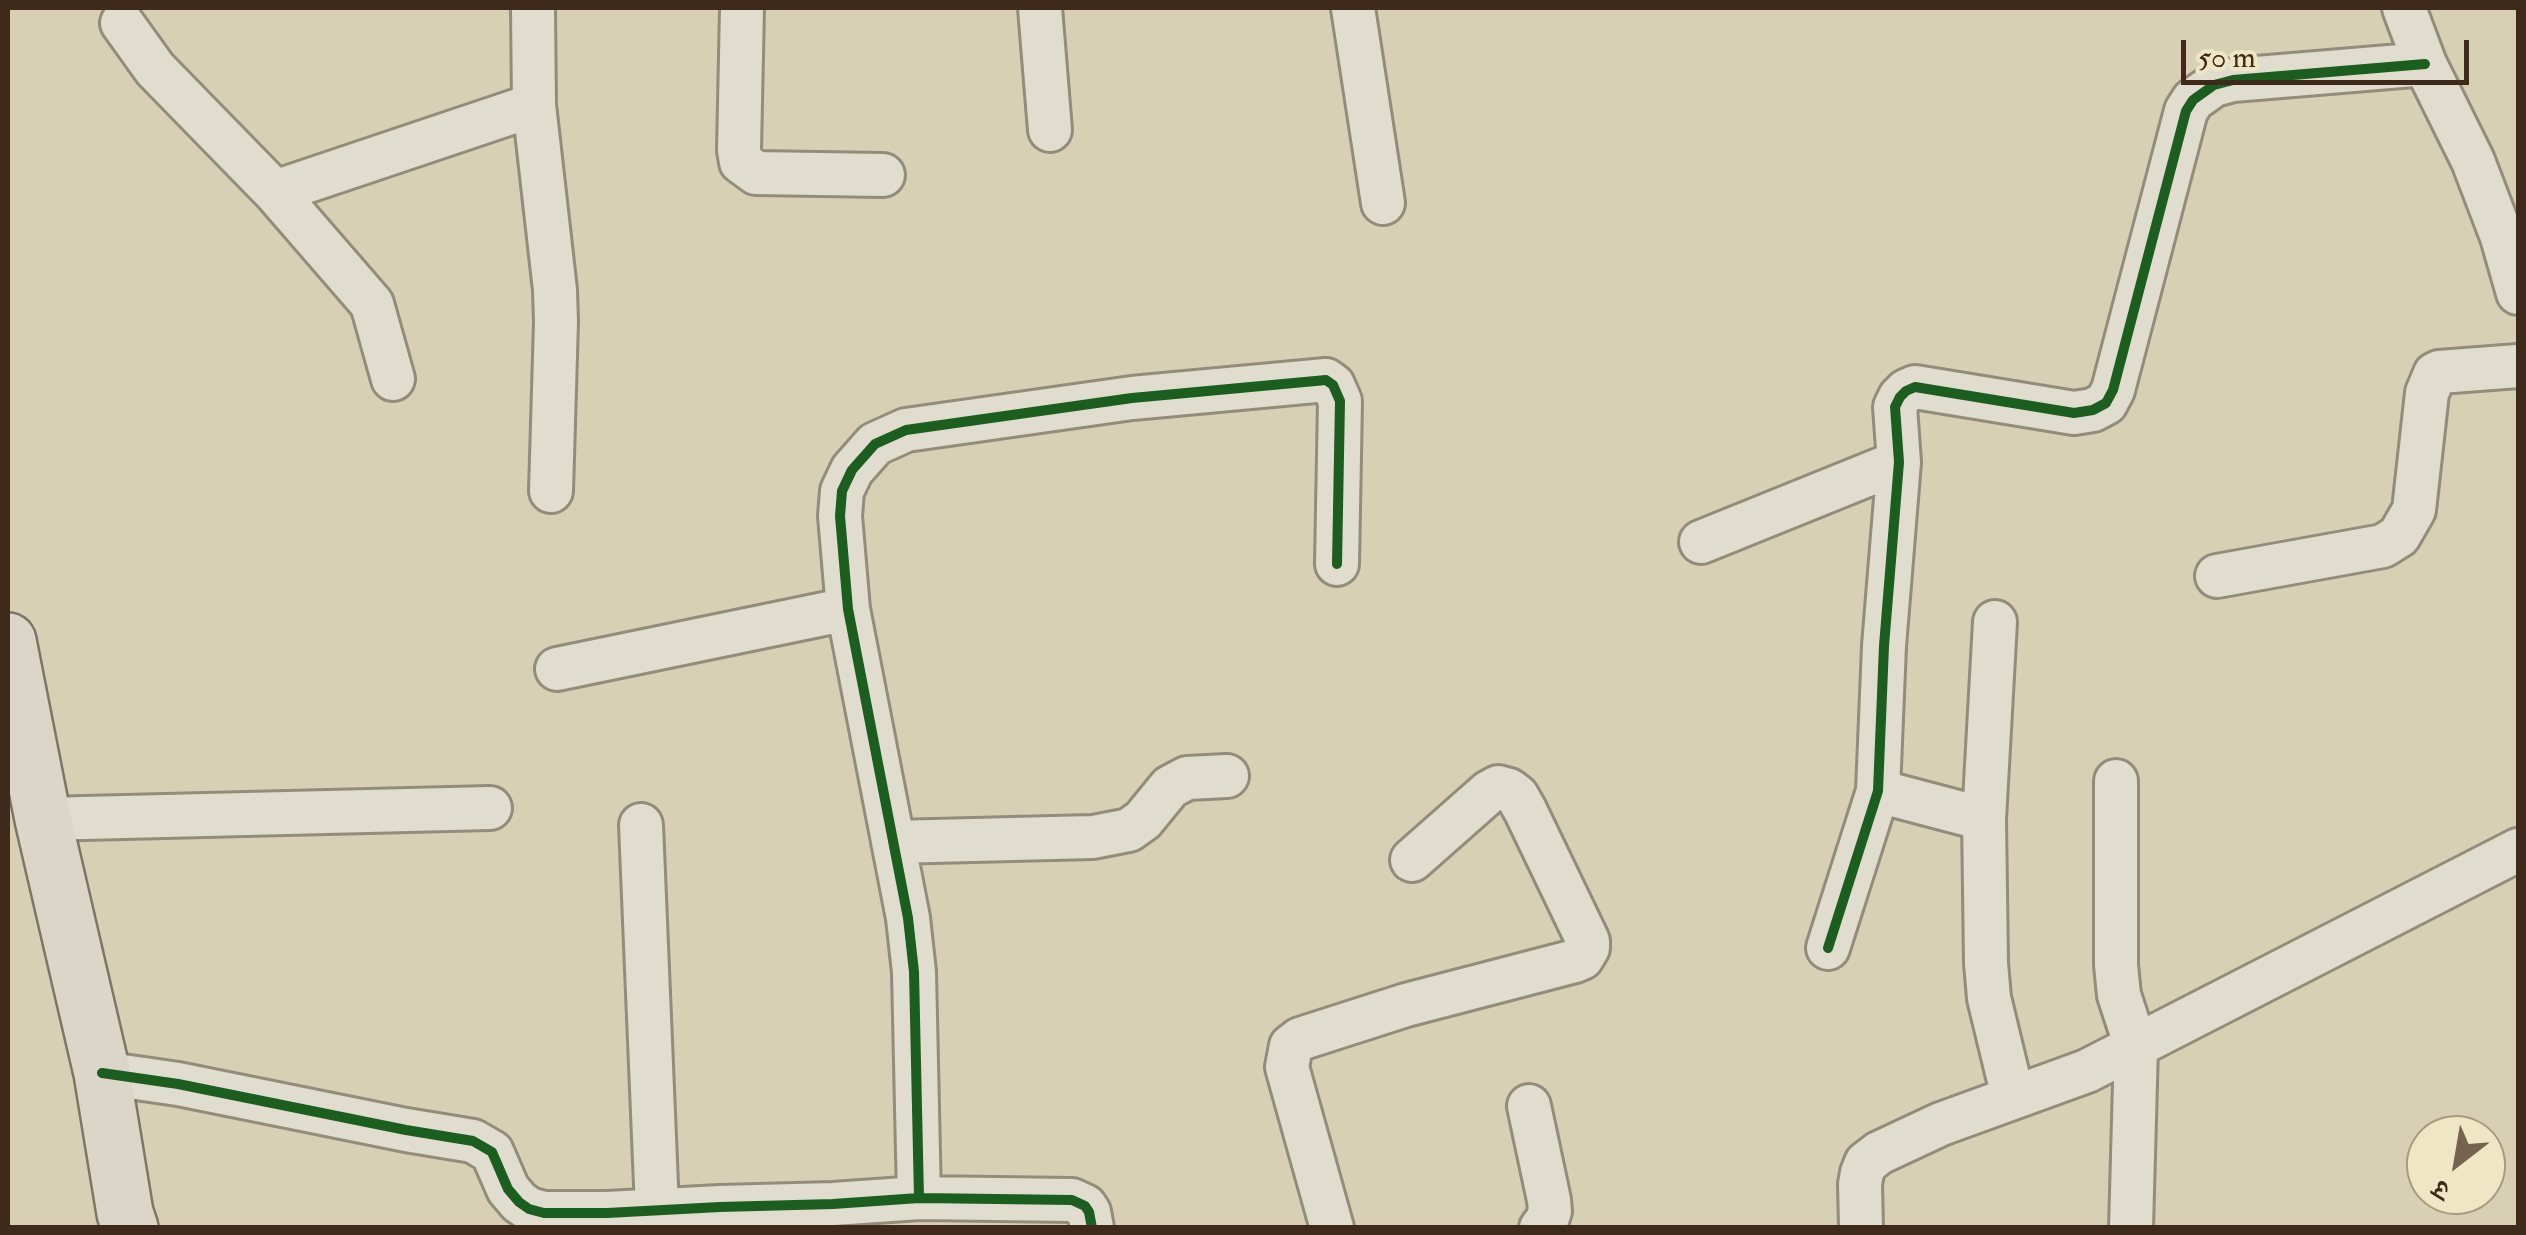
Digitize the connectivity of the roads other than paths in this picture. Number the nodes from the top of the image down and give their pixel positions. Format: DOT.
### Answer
graph roads {
  1 [pos="533,8"];
  2 [pos="742,8"];
  3 [pos="1040,8"];
  4 [pos="1353,8"];
  5 [pos="2404,8"];
  6 [pos="122,22"];
  7 [pos="2424,64"];
  8 [pos="534,105"];
  9 [pos="1050,130"];
  10 [pos="883,174"];
  11 [pos="275,192"];
  12 [pos="1383,202"];
  13 [pos="2518,293"];
  14 [pos="2518,366"];
  15 [pos="394,379"];
  16 [pos="1899,462"];
  17 [pos="551,491"];
  18 [pos="1701,542"];
  19 [pos="1337,564"];
  20 [pos="2217,576"];
  21 [pos="848,609"];
  22 [pos="1995,622"];
  23 [pos="8,641"];
  24 [pos="557,669"];
  25 [pos="1227,776"];
  26 [pos="2116,781"];
  27 [pos="1878,791"];
  28 [pos="490,808"];
  29 [pos="43,819"];
  30 [pos="1984,819"];
  31 [pos="641,825"];
  32 [pos="893,842"];
  33 [pos="2518,850"];
  34 [pos="1412,860"];
  35 [pos="1828,948"];
  36 [pos="2136,1047"];
  37 [pos="102,1074"];
  38 [pos="2013,1097"];
  39 [pos="1529,1106"];
  40 [pos="919,1198"];
  41 [pos="657,1210"];
  42 [pos="130,1228"];
  43 [pos="1092,1228"];
  44 [pos="1332,1228"];
  45 [pos="1541,1228"];
  46 [pos="1861,1228"];
  47 [pos="2131,1228"];
  1 -- 8 [label="street"];
  2 -- 10 [label="street"];
  3 -- 9 [label="street"];
  4 -- 12 [label="street"];
  5 -- 7 [label="street"];
  6 -- 11 [label="street"];
  7 -- 13 [label="street"];
  7 -- 16 [label="street"];
  8 -- 11 [label="street"];
  8 -- 17 [label="street"];
  11 -- 15 [label="street"];
  14 -- 20 [label="street"];
  16 -- 18 [label="street"];
  16 -- 27 [label="street"];
  19 -- 21 [label="street"];
  21 -- 24 [label="street"];
  21 -- 32 [label="street"];
  22 -- 30 [label="street"];
  23 -- 29 [label="main road"];
  25 -- 32 [label="street"];
  26 -- 36 [label="street"];
  27 -- 30 [label="street"];
  27 -- 35 [label="street"];
  28 -- 29 [label="street"];
  29 -- 37 [label="main road"];
  30 -- 38 [label="street"];
  31 -- 41 [label="street"];
  32 -- 40 [label="street"];
  33 -- 36 [label="street"];
  34 -- 44 [label="street"];
  36 -- 38 [label="street"];
  36 -- 47 [label="street"];
  37 -- 41 [label="street"];
  37 -- 42 [label="main road"];
  38 -- 46 [label="street"];
  39 -- 45 [label="street"];
  40 -- 41 [label="street"];
  40 -- 43 [label="street"];
}
